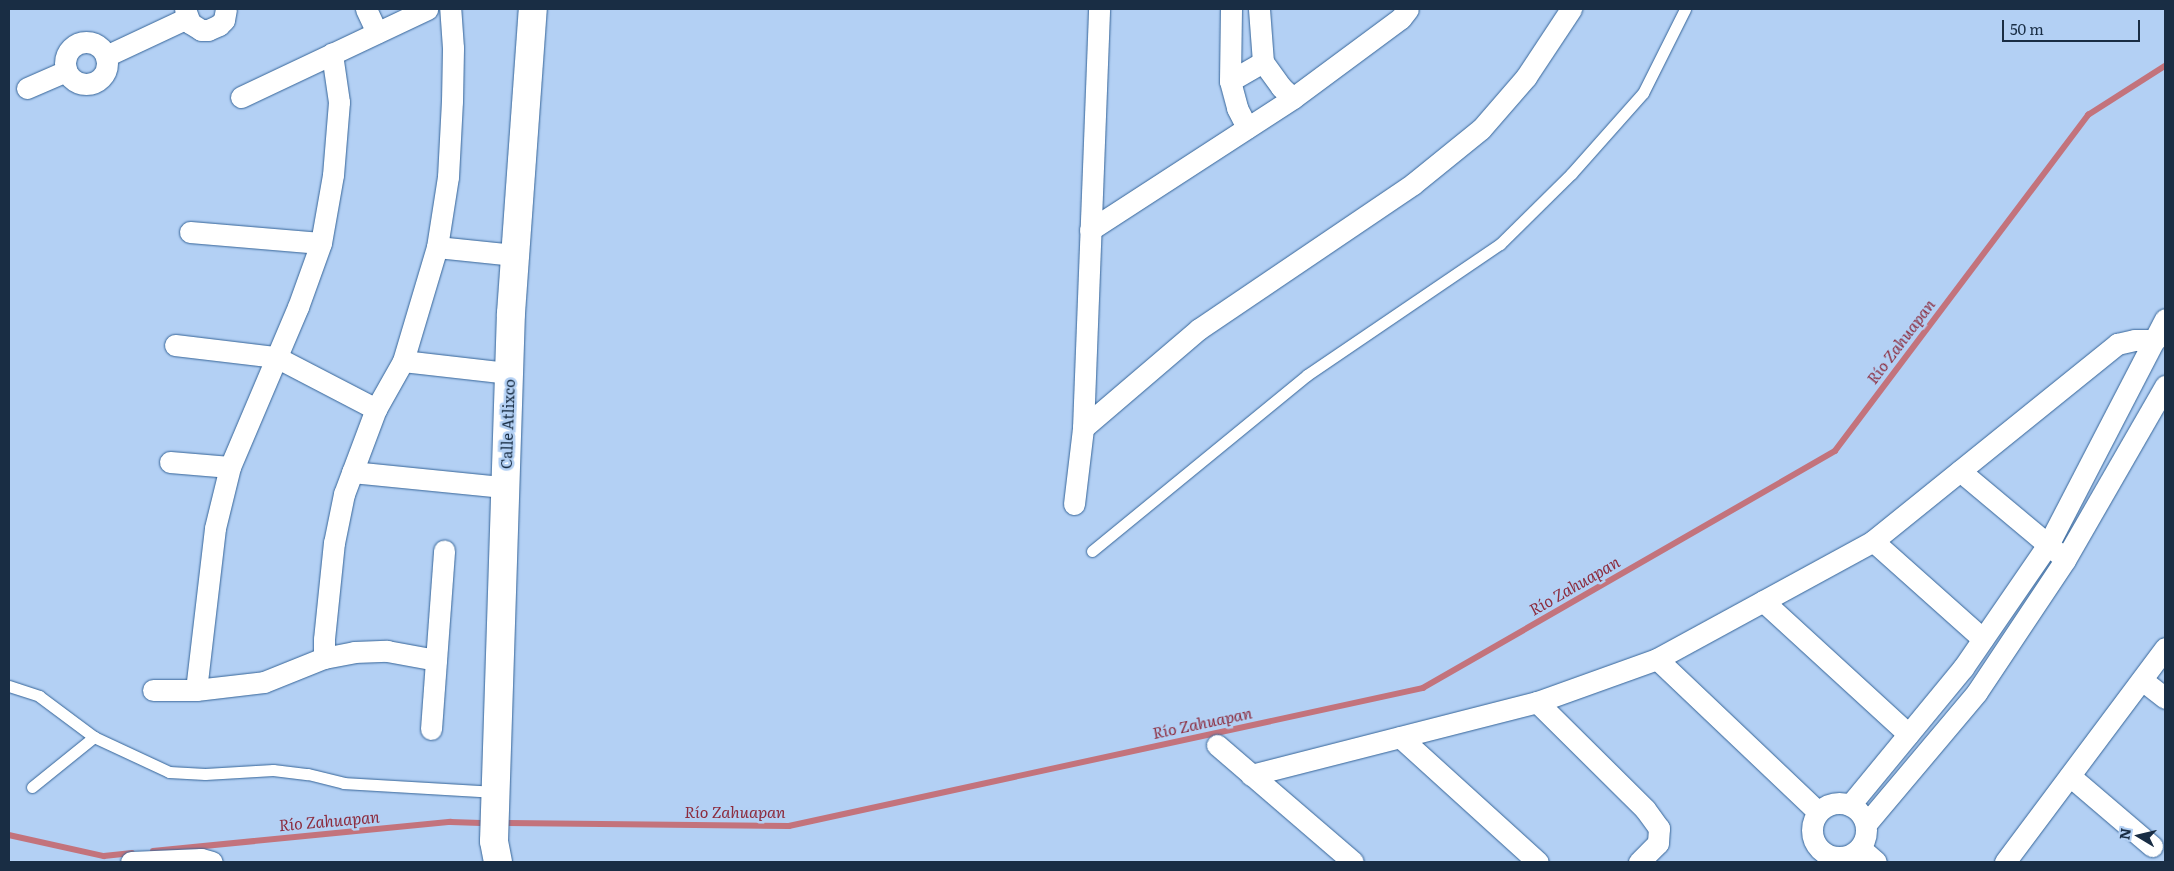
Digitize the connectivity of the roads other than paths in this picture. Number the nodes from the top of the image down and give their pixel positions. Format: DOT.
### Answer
graph roads {
  1 [pos="226,9"];
  2 [pos="366,9"];
  3 [pos="427,9"];
  4 [pos="450,9"];
  5 [pos="533,9"];
  6 [pos="1099,9"];
  7 [pos="1231,9"];
  8 [pos="1259,9"];
  9 [pos="1408,9"];
  10 [pos="1571,9"];
  11 [pos="1685,9"];
  12 [pos="186,13"];
  13 [pos="393,16"];
  14 [pos="377,33"];
  15 [pos="332,54"];
  16 [pos="1263,62"];
  17 [pos="1230,82"];
  18 [pos="27,88"];
  19 [pos="241,97"];
  20 [pos="1293,98"];
  21 [pos="1247,128"];
  22 [pos="1090,230"];
  23 [pos="190,232"];
  24 [pos="321,243"];
  25 [pos="437,247"];
  26 [pos="504,254"];
  27 [pos="2165,320"];
  28 [pos="2155,340"];
  29 [pos="175,345"];
  30 [pos="276,357"];
  31 [pos="403,360"];
  32 [pos="500,372"];
  33 [pos="2165,386"];
  34 [pos="376,409"];
  35 [pos="2116,414"];
  36 [pos="1083,428"];
  37 [pos="2142,428"];
  38 [pos="170,462"];
  39 [pos="230,467"];
  40 [pos="352,472"];
  41 [pos="1960,472"];
  42 [pos="493,486"];
  43 [pos="1074,504"];
  44 [pos="1872,541"];
  45 [pos="2049,543"];
  46 [pos="444,550"];
  47 [pos="1092,551"];
  48 [pos="2065,560"];
  49 [pos="1763,601"];
  50 [pos="1983,639"];
  51 [pos="2165,648"];
  52 [pos="324,658"];
  53 [pos="1657,659"];
  54 [pos="436,660"];
  55 [pos="1963,668"];
  56 [pos="2142,680"];
  57 [pos="9,686"];
  58 [pos="153,690"];
  59 [pos="196,690"];
  60 [pos="1978,692"];
  61 [pos="2165,698"];
  62 [pos="1537,702"];
  63 [pos="431,729"];
  64 [pos="1908,734"];
  65 [pos="94,737"];
  66 [pos="1400,737"];
  67 [pos="1217,746"];
  68 [pos="1251,775"];
  69 [pos="2070,776"];
  70 [pos="32,786"];
  71 [pos="497,803"];
  72 [pos="1850,805"];
  73 [pos="1818,812"];
  74 [pos="1866,824"];
  75 [pos="2152,846"];
  76 [pos="1860,848"];
  77 [pos="496,852"];
  78 [pos="1815,857"];
  79 [pos="131,862"];
  80 [pos="212,862"];
  81 [pos="1353,862"];
  82 [pos="1538,862"];
  83 [pos="1639,862"];
  84 [pos="1876,862"];
  85 [pos="2005,862"];
  1 -- 12 [label="street"];
  2 -- 14 [label="street"];
  3 -- 13 [label="street"];
  4 -- 25 [label="street"];
  5 -- 71 [label="street, Calle Atlixco"];
  6 -- 22 [label="street"];
  7 -- 17 [label="street"];
  8 -- 16 [label="street"];
  9 -- 20 [label="street"];
  10 -- 36 [label="street"];
  11 -- 47 [label="lane"];
  12 -- 18 [label="street"];
  13 -- 14 [label="street"];
  14 -- 15 [label="street"];
  15 -- 19 [label="street"];
  15 -- 24 [label="street"];
  16 -- 17 [label="street"];
  16 -- 20 [label="street"];
  17 -- 21 [label="street"];
  20 -- 21 [label="street"];
  21 -- 22 [label="street"];
  22 -- 36 [label="street"];
  23 -- 24 [label="street"];
  24 -- 30 [label="street"];
  25 -- 26 [label="street"];
  25 -- 31 [label="street"];
  27 -- 28 [label="street"];
  28 -- 35 [label="street"];
  28 -- 41 [label="street"];
  29 -- 30 [label="street"];
  30 -- 34 [label="street"];
  30 -- 39 [label="street"];
  31 -- 32 [label="street"];
  31 -- 34 [label="street"];
  33 -- 37 [label="street"];
  34 -- 40 [label="street"];
  35 -- 37 [label="street"];
  35 -- 45 [label="street"];
  36 -- 43 [label="street"];
  37 -- 48 [label="street"];
  38 -- 39 [label="street"];
  39 -- 59 [label="street"];
  40 -- 42 [label="street"];
  40 -- 52 [label="street"];
  41 -- 44 [label="street"];
  41 -- 45 [label="street"];
  44 -- 49 [label="street"];
  44 -- 50 [label="street"];
  45 -- 48 [label="street"];
  45 -- 50 [label="street"];
  46 -- 54 [label="street"];
  48 -- 60 [label="street"];
  49 -- 53 [label="street"];
  49 -- 64 [label="street"];
  50 -- 55 [label="street"];
  51 -- 56 [label="street"];
  52 -- 54 [label="street"];
  52 -- 59 [label="street"];
  53 -- 62 [label="street"];
  53 -- 73 [label="street"];
  54 -- 63 [label="street"];
  55 -- 60 [label="street"];
  55 -- 64 [label="street"];
  56 -- 61 [label="street"];
  56 -- 69 [label="street"];
  57 -- 65 [label="lane"];
  58 -- 59 [label="street"];
  60 -- 74 [label="street"];
  62 -- 66 [label="street"];
  62 -- 83 [label="street"];
  64 -- 72 [label="street"];
  65 -- 70 [label="lane"];
  65 -- 71 [label="lane"];
  66 -- 68 [label="street"];
  66 -- 82 [label="street"];
  67 -- 68 [label="street"];
  68 -- 81 [label="street"];
  69 -- 75 [label="street"];
  69 -- 85 [label="street"];
  71 -- 77 [label="street, Calle Atlixco"];
  72 -- 73 [label="street"];
  72 -- 74 [label="street"];
  73 -- 78 [label="street"];
  74 -- 76 [label="street"];
  76 -- 78 [label="street"];
  76 -- 84 [label="street"];
  79 -- 80 [label="street"];
}
